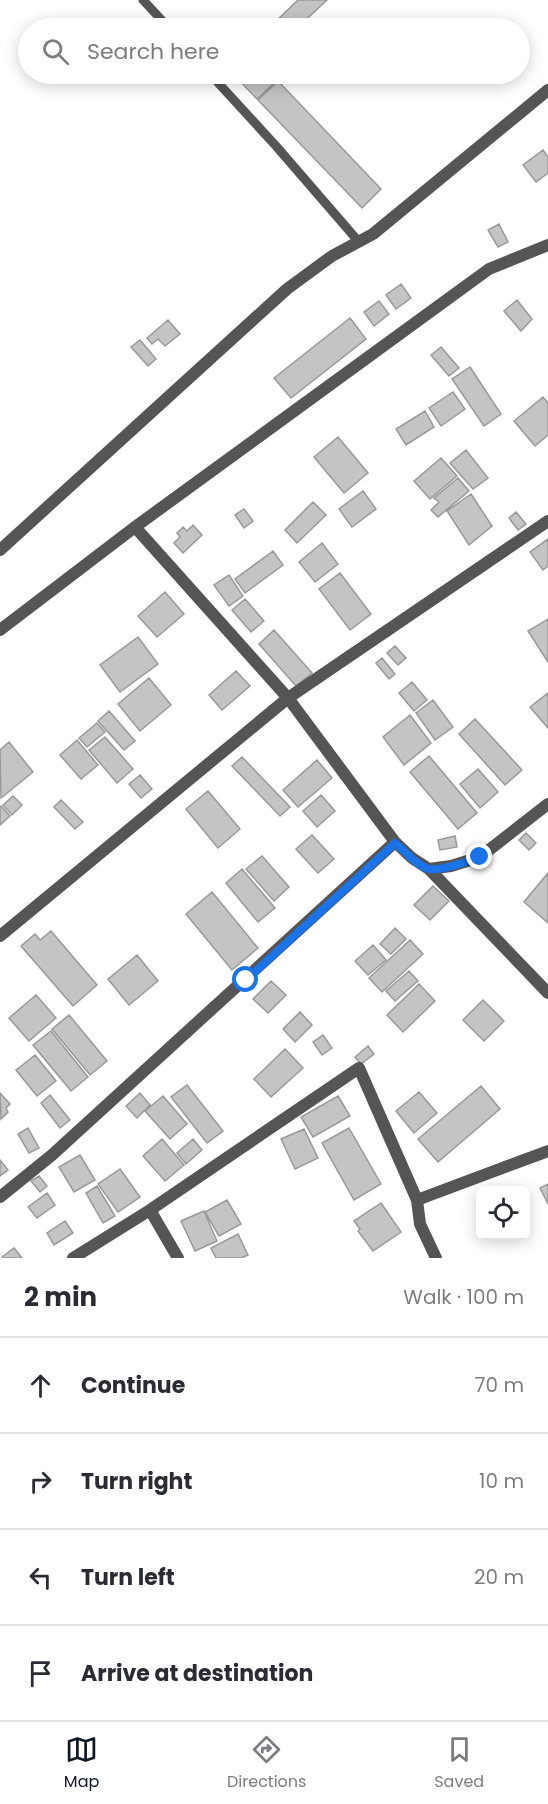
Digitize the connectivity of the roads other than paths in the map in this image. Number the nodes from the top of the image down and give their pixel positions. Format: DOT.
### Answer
graph roads {
  1 [pos="143,0"];
  2 [pos="160,18"];
  3 [pos="219,84"];
  4 [pos="548,90"];
  5 [pos="359,242"];
  6 [pos="548,245"];
  7 [pos="548,521"];
  8 [pos="135,527"];
  9 [pos="0,550"];
  10 [pos="0,630"];
  11 [pos="288,698"];
  12 [pos="548,804"];
  13 [pos="395,843"];
  14 [pos="429,869"];
  15 [pos="0,936"];
  16 [pos="548,993"];
  17 [pos="548,1151"];
  18 [pos="0,1197"];
  19 [pos="417,1200"];
  20 [pos="150,1210"];
  21 [pos="73,1258"];
  22 [pos="178,1258"];
  23 [pos="435,1258"];
  1 -- 2 [label="lane"];
  3 -- 5 [label="lane"];
  4 -- 5 [label="street"];
  5 -- 9 [label="street"];
  6 -- 8 [label="street"];
  7 -- 11 [label="street"];
  8 -- 10 [label="street"];
  8 -- 11 [label="street"];
  11 -- 13 [label="street"];
  11 -- 15 [label="street"];
  12 -- 14 [label="street"];
  13 -- 14 [label="street"];
  13 -- 18 [label="street"];
  14 -- 16 [label="street"];
  17 -- 19 [label="street"];
  19 -- 20 [label="street"];
  19 -- 23 [label="street"];
  20 -- 21 [label="street"];
  20 -- 22 [label="street"];
}
